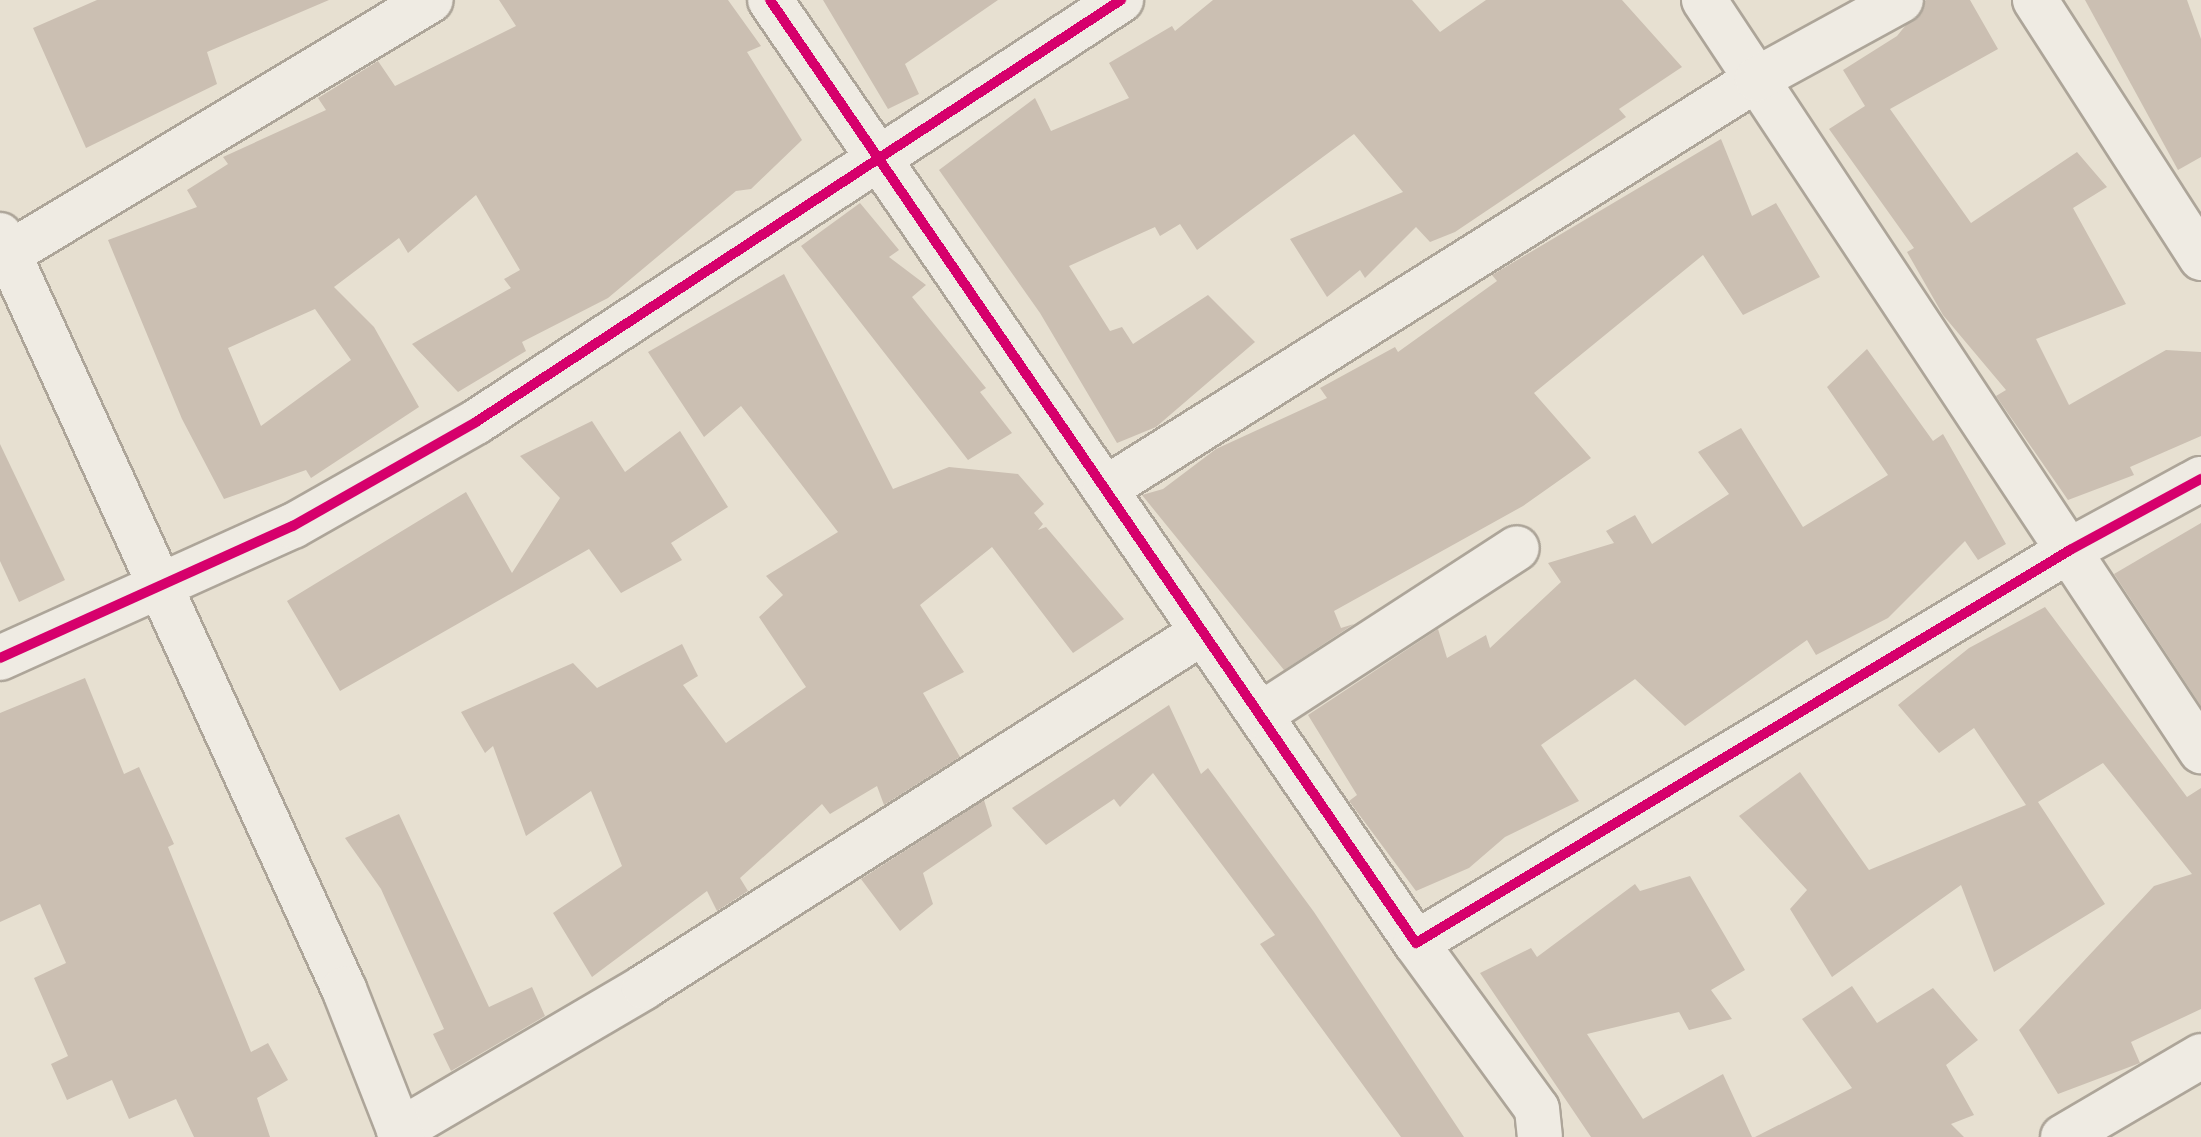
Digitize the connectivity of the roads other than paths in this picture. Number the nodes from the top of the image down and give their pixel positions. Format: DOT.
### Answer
graph roads {
  1 [pos="430,0"];
  2 [pos="770,0"];
  3 [pos="1121,0"];
  4 [pos="1704,0"];
  5 [pos="1901,0"];
  6 [pos="2035,0"];
  7 [pos="1757,79"];
  8 [pos="876,156"];
  9 [pos="4,244"];
  10 [pos="2201,258"];
  11 [pos="2201,479"];
  12 [pos="1105,489"];
  13 [pos="1517,548"];
  14 [pos="2070,550"];
  15 [pos="158,591"];
  16 [pos="1203,632"];
  17 [pos="0,658"];
  18 [pos="1260,715"];
  19 [pos="2201,751"];
  20 [pos="1416,943"];
  21 [pos="2201,1056"];
  22 [pos="400,1134"];
  23 [pos="1540,1137"];
  24 [pos="2063,1137"];
  1 -- 9 [label="street"];
  2 -- 8 [label="street"];
  3 -- 8 [label="street"];
  4 -- 7 [label="street"];
  5 -- 7 [label="street"];
  6 -- 10 [label="street"];
  7 -- 12 [label="street"];
  7 -- 14 [label="street"];
  8 -- 12 [label="street"];
  8 -- 15 [label="street"];
  9 -- 15 [label="street"];
  11 -- 14 [label="street"];
  12 -- 16 [label="street"];
  13 -- 18 [label="street"];
  14 -- 19 [label="street"];
  14 -- 20 [label="street"];
  15 -- 17 [label="street"];
  15 -- 22 [label="street"];
  16 -- 18 [label="street"];
  16 -- 22 [label="street"];
  18 -- 20 [label="street"];
  20 -- 23 [label="street"];
  21 -- 24 [label="street"];
}
